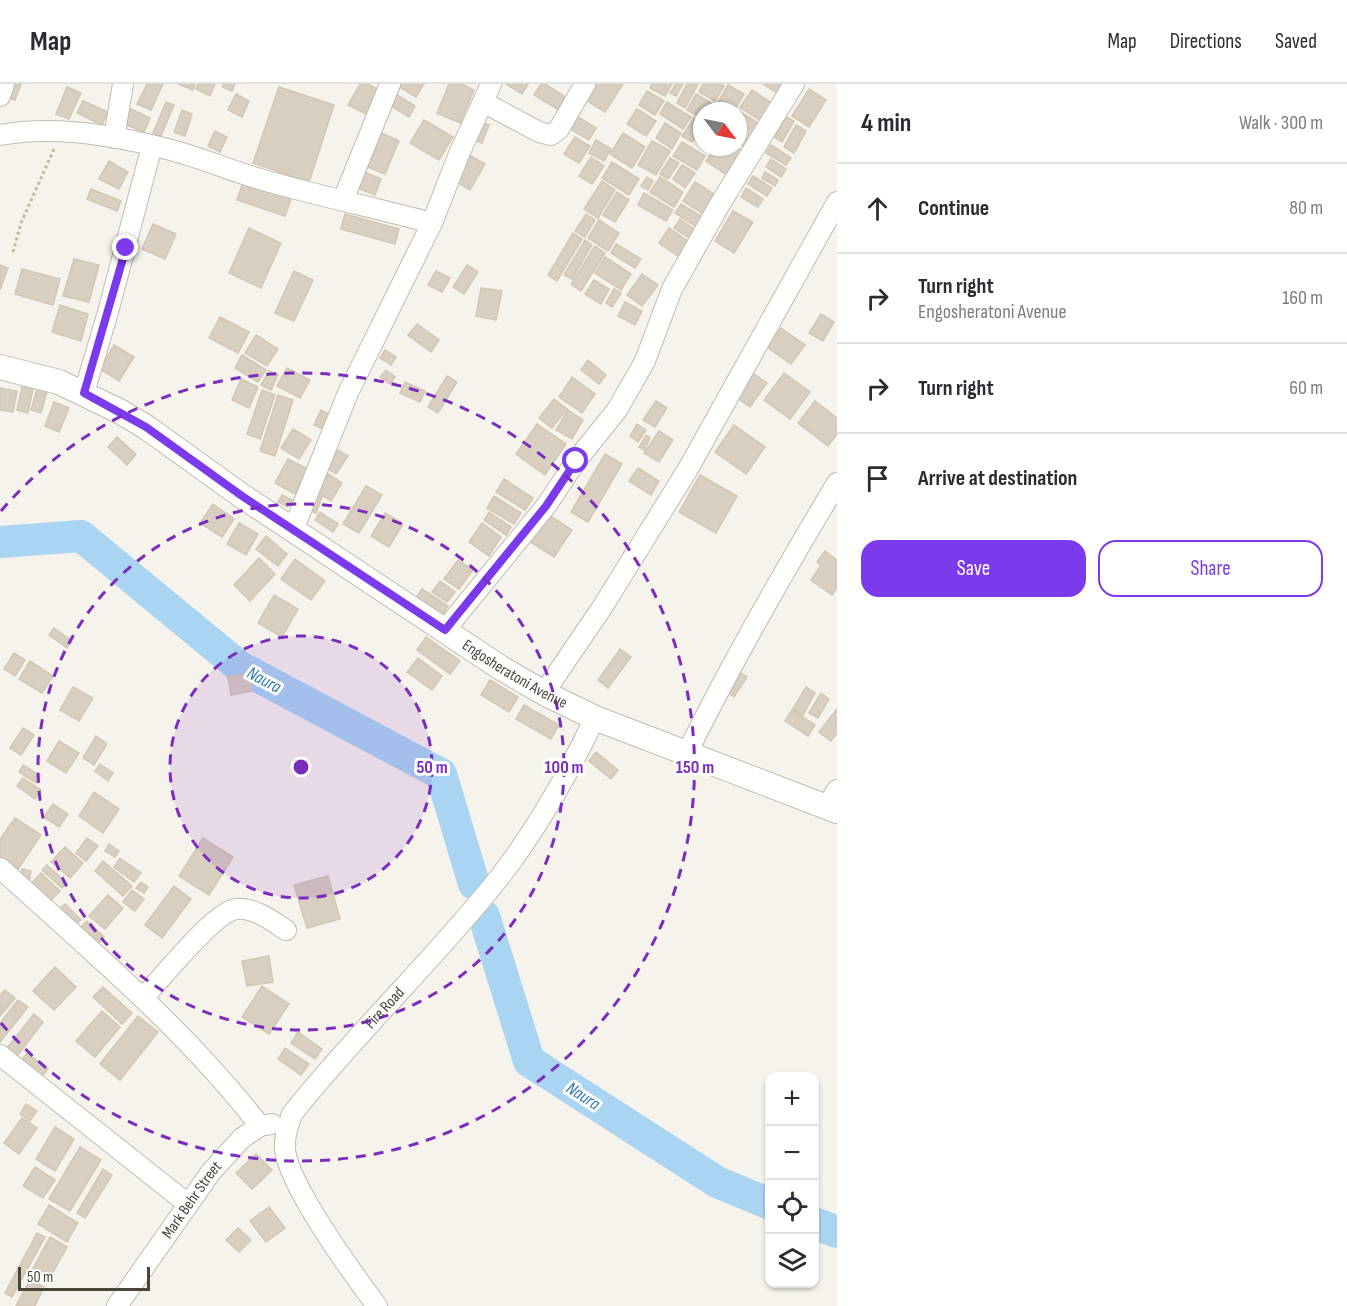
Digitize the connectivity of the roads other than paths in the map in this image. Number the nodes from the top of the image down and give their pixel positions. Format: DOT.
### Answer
graph roads {
  1 [pos="4,84"];
  2 [pos="123,84"];
  3 [pos="390,84"];
  4 [pos="491,84"];
  5 [pos="585,84"];
  6 [pos="794,84"];
  7 [pos="0,96"];
  8 [pos="483,102"];
  9 [pos="0,135"];
  10 [pos="114,138"];
  11 [pos="152,146"];
  12 [pos="343,200"];
  13 [pos="837,202"];
  14 [pos="432,223"];
  15 [pos="0,367"];
  16 [pos="84,393"];
  17 [pos="837,483"];
  18 [pos="293,530"];
  19 [pos="445,630"];
  20 [pos="544,693"];
  21 [pos="595,718"];
  22 [pos="687,753"];
  23 [pos="833,803"];
  24 [pos="0,868"];
  25 [pos="286,930"];
  26 [pos="143,998"];
  27 [pos="0,1055"];
  28 [pos="290,1121"];
  29 [pos="260,1126"];
  30 [pos="188,1204"];
  31 [pos="117,1306"];
  32 [pos="377,1306"];
  1 -- 7 [label="street"];
  2 -- 10 [label="street"];
  3 -- 12 [label="street"];
  4 -- 8 [label="street"];
  5 -- 8 [label="street"];
  6 -- 19 [label="street"];
  8 -- 14 [label="street"];
  9 -- 10 [label="street"];
  10 -- 11 [label="street"];
  11 -- 12 [label="street"];
  11 -- 16 [label="street"];
  12 -- 14 [label="street"];
  13 -- 20 [label="street"];
  14 -- 18 [label="street"];
  15 -- 16 [label="street, Engosheratoni Avenue"];
  16 -- 18 [label="street, Engosheratoni Avenue"];
  17 -- 22 [label="street"];
  18 -- 19 [label="street, Engosheratoni Avenue"];
  19 -- 20 [label="street, Engosheratoni Avenue"];
  20 -- 21 [label="street, Engosheratoni Avenue"];
  21 -- 22 [label="street, Engosheratoni Avenue"];
  21 -- 28 [label="street, Fire Road"];
  22 -- 23 [label="street, Engosheratoni Avenue"];
  24 -- 26 [label="street"];
  25 -- 26 [label="street"];
  26 -- 29 [label="street"];
  27 -- 30 [label="street"];
  28 -- 29 [label="street, Mark Behr Street"];
  28 -- 32 [label="street, Fire Road"];
  29 -- 30 [label="street, Mark Behr Street"];
  30 -- 31 [label="street, Mark Behr Street"];
}
